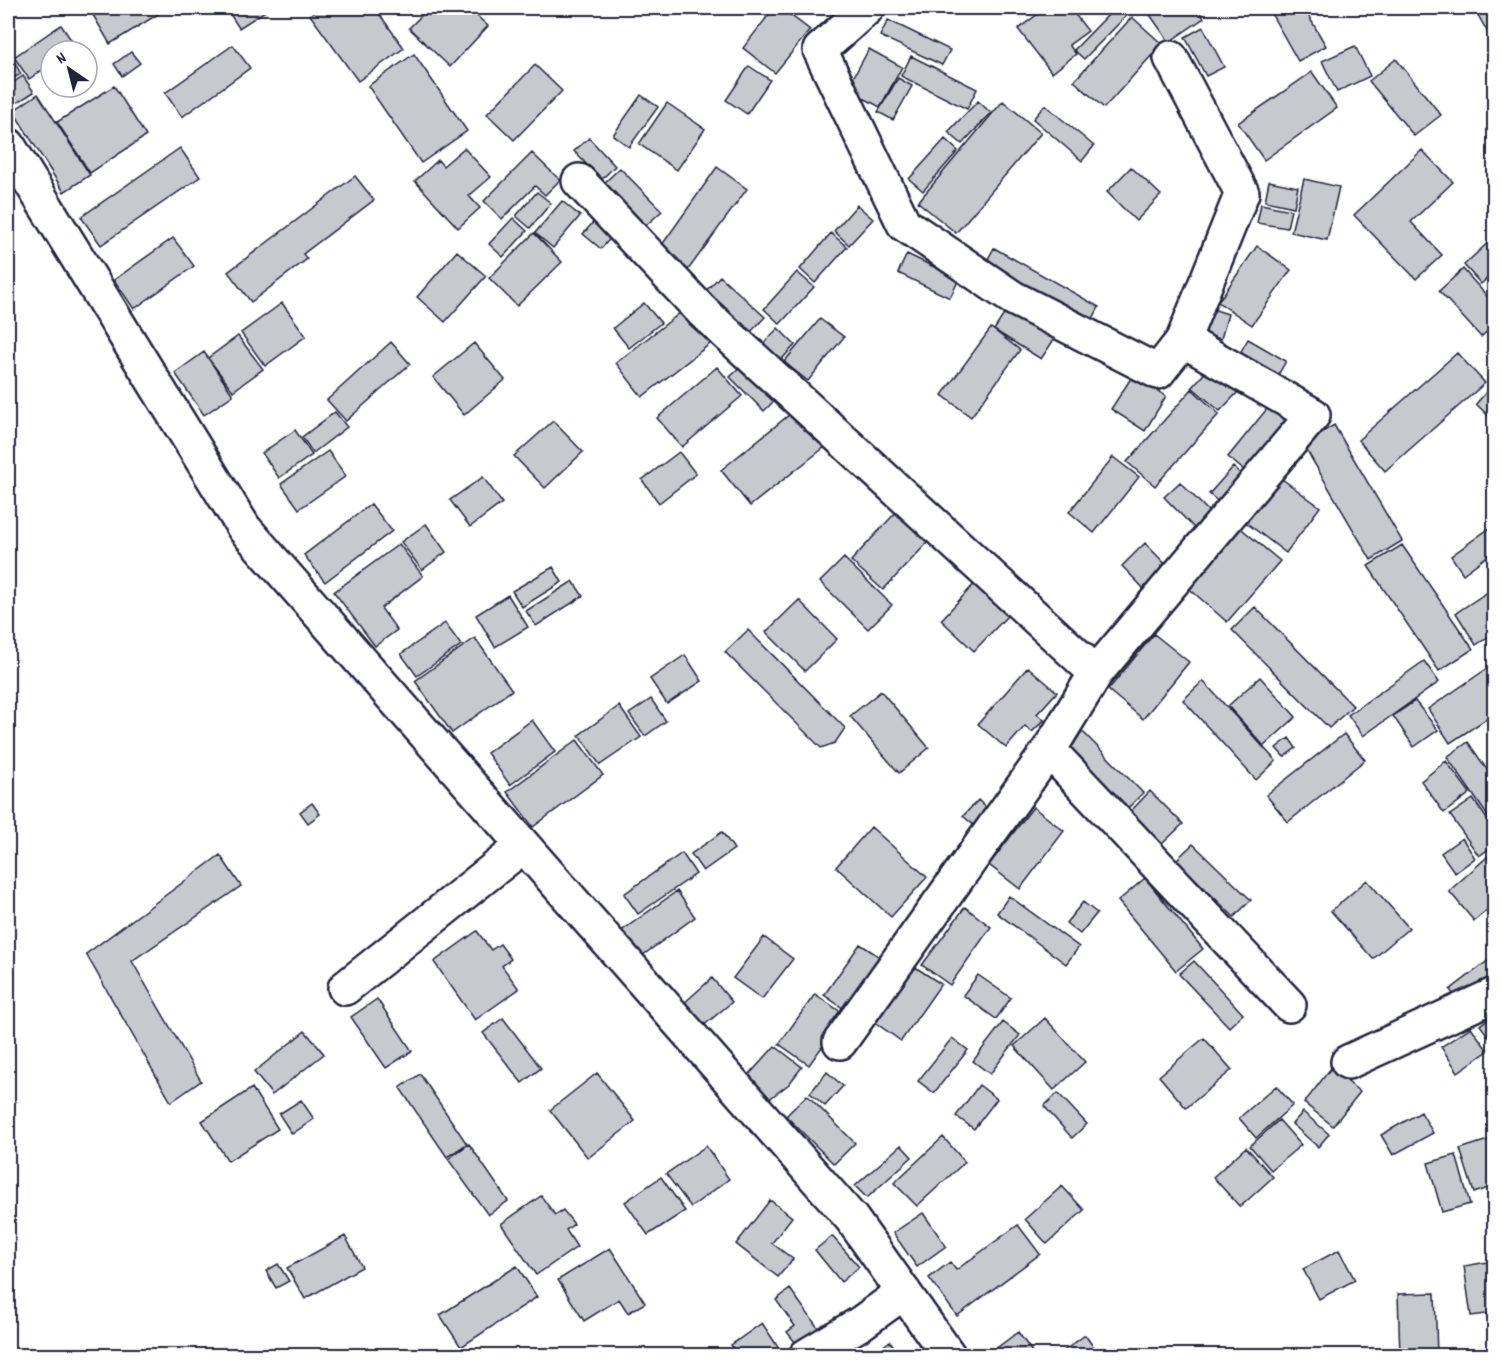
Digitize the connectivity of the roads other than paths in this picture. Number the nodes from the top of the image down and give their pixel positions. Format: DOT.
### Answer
graph roads {
  1 [pos="867,8"];
  2 [pos="1171,58"];
  3 [pos="8,145"];
  4 [pos="579,180"];
  5 [pos="1183,340"];
  6 [pos="1096,673"];
  7 [pos="1049,750"];
  8 [pos="523,846"];
  9 [pos="345,988"];
  10 [pos="1494,995"];
  11 [pos="1288,1005"];
  12 [pos="840,1042"];
  13 [pos="1348,1062"];
  14 [pos="904,1292"];
  15 [pos="806,1356"];
  16 [pos="949,1356"];
  1 -- 5 [label="street"];
  2 -- 5 [label="street"];
  3 -- 8 [label="street"];
  4 -- 6 [label="street"];
  5 -- 6 [label="street"];
  6 -- 7 [label="street"];
  7 -- 11 [label="street"];
  7 -- 12 [label="street"];
  8 -- 9 [label="street"];
  8 -- 14 [label="street"];
  10 -- 13 [label="street"];
  14 -- 15 [label="street"];
  14 -- 16 [label="street"];
}
